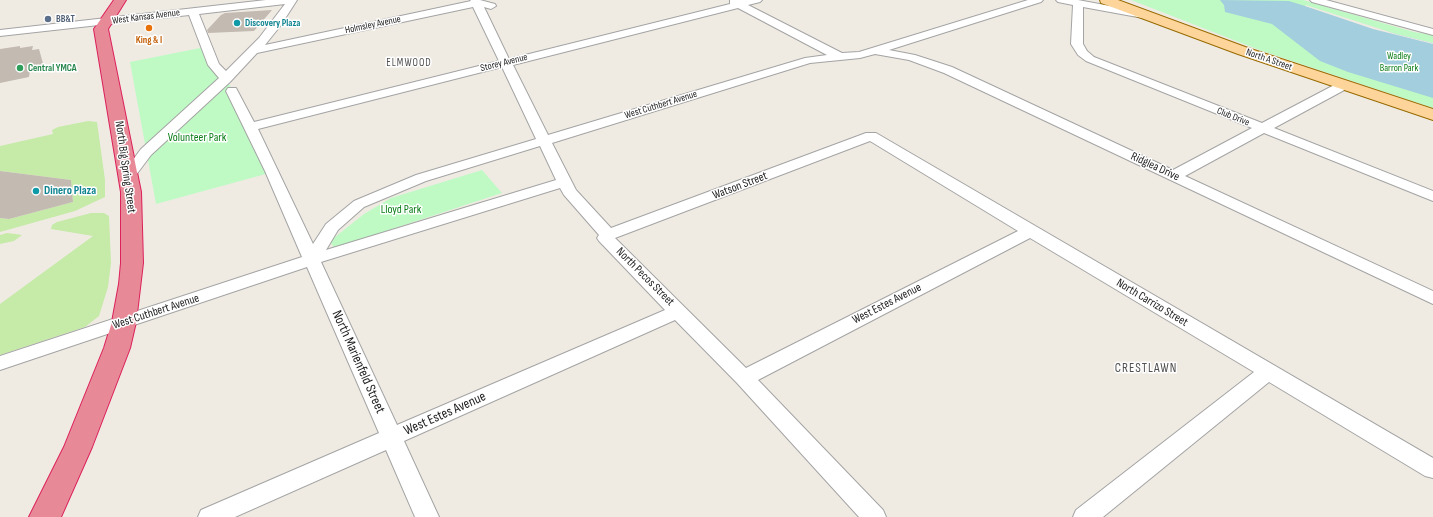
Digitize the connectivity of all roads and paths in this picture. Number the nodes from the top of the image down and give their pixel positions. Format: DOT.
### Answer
graph roads {
  1 [pos="120,0"];
  2 [pos="292,0"];
  3 [pos="757,0"];
  4 [pos="1038,0"];
  5 [pos="1060,0"];
  6 [pos="1106,0"];
  7 [pos="1314,0"];
  8 [pos="1341,0"];
  9 [pos="482,2"];
  10 [pos="735,2"];
  11 [pos="1078,3"];
  12 [pos="1331,4"];
  13 [pos="194,11"];
  14 [pos="1149,16"];
  15 [pos="107,21"];
  16 [pos="1433,32"];
  17 [pos="0,33"];
  18 [pos="254,50"];
  19 [pos="872,51"];
  20 [pos="841,57"];
  21 [pos="506,63"];
  22 [pos="229,85"];
  23 [pos="1344,85"];
  24 [pos="1433,115"];
  25 [pos="252,127"];
  26 [pos="1262,128"];
  27 [pos="872,136"];
  28 [pos="545,141"];
  29 [pos="128,176"];
  30 [pos="1173,176"];
  31 [pos="564,182"];
  32 [pos="1433,196"];
  33 [pos="1030,231"];
  34 [pos="608,235"];
  35 [pos="315,266"];
  36 [pos="1433,298"];
  37 [pos="679,311"];
  38 [pos="124,322"];
  39 [pos="0,363"];
  40 [pos="1268,372"];
  41 [pos="744,378"];
  42 [pos="391,438"];
  43 [pos="1433,469"];
  44 [pos="45,517"];
  45 [pos="210,517"];
  46 [pos="427,517"];
  47 [pos="874,517"];
  48 [pos="1085,517"];
  1 -- 15 [label="highway, North Big Spring Street"];
  2 -- 13 [label="street, West Kansas Avenue"];
  2 -- 18 [label="street"];
  3 -- 10 [label="street, Storey Avenue"];
  4 -- 19 [label="street, West Cuthbert Avenue"];
  5 -- 11 [label="street"];
  6 -- 14 [label="main road, North A Street"];
  7 -- 12 [label="street"];
  8 -- 12 [label="street"];
  9 -- 18 [label="street, Holmsley Avenue"];
  9 -- 21 [label="street, North Pecos Street"];
  10 -- 20 [label="street"];
  10 -- 21 [label="street, Storey Avenue"];
  11 -- 14 [label="street"];
  11 -- 26 [label="street, Club Drive"];
  12 -- 16 [label="street"];
  13 -- 15 [label="street, West Kansas Avenue"];
  13 -- 22 [label="street, North Marienfeld Street"];
  14 -- 23 [label="main road, North A Street"];
  15 -- 17 [label="street, West Kansas Avenue"];
  15 -- 29 [label="highway, North Big Spring Street"];
  18 -- 22 [label="street"];
  19 -- 20 [label="street, West Cuthbert Avenue"];
  19 -- 30 [label="street, Ridglea Drive"];
  20 -- 28 [label="street, West Cuthbert Avenue"];
  21 -- 25 [label="street, Storey Avenue"];
  21 -- 28 [label="street, North Pecos Street"];
  22 -- 25 [label="street, North Marienfeld Street"];
  22 -- 29 [label="street"];
  23 -- 24 [label="main road, North A Street"];
  23 -- 26 [label="street"];
  25 -- 35 [label="street, North Marienfeld Street"];
  26 -- 30 [label="street"];
  26 -- 32 [label="street, Club Drive"];
  27 -- 33 [label="street, North Carrizo Street"];
  27 -- 34 [label="street, Watson Street"];
  28 -- 31 [label="street, North Pecos Street"];
  28 -- 35 [label="street, West Cuthbert Avenue"];
  29 -- 38 [label="highway, North Big Spring Street"];
  30 -- 36 [label="street, Ridglea Drive"];
  31 -- 34 [label="street, North Pecos Street"];
  31 -- 35 [label="street, West Cuthbert Avenue"];
  33 -- 40 [label="street, North Carrizo Street"];
  33 -- 41 [label="street, West Estes Avenue"];
  34 -- 37 [label="street, North Pecos Street"];
  35 -- 38 [label="street, West Cuthbert Avenue"];
  35 -- 42 [label="street, North Marienfeld Street"];
  37 -- 41 [label="street, North Pecos Street"];
  37 -- 42 [label="street, West Estes Avenue"];
  38 -- 39 [label="street, West Cuthbert Avenue"];
  38 -- 44 [label="highway, North Big Spring Street"];
  40 -- 43 [label="street, North Carrizo Street"];
  40 -- 48 [label="street"];
  41 -- 47 [label="street, North Pecos Street"];
  42 -- 45 [label="street, West Estes Avenue"];
  42 -- 46 [label="street, North Marienfeld Street"];
}
